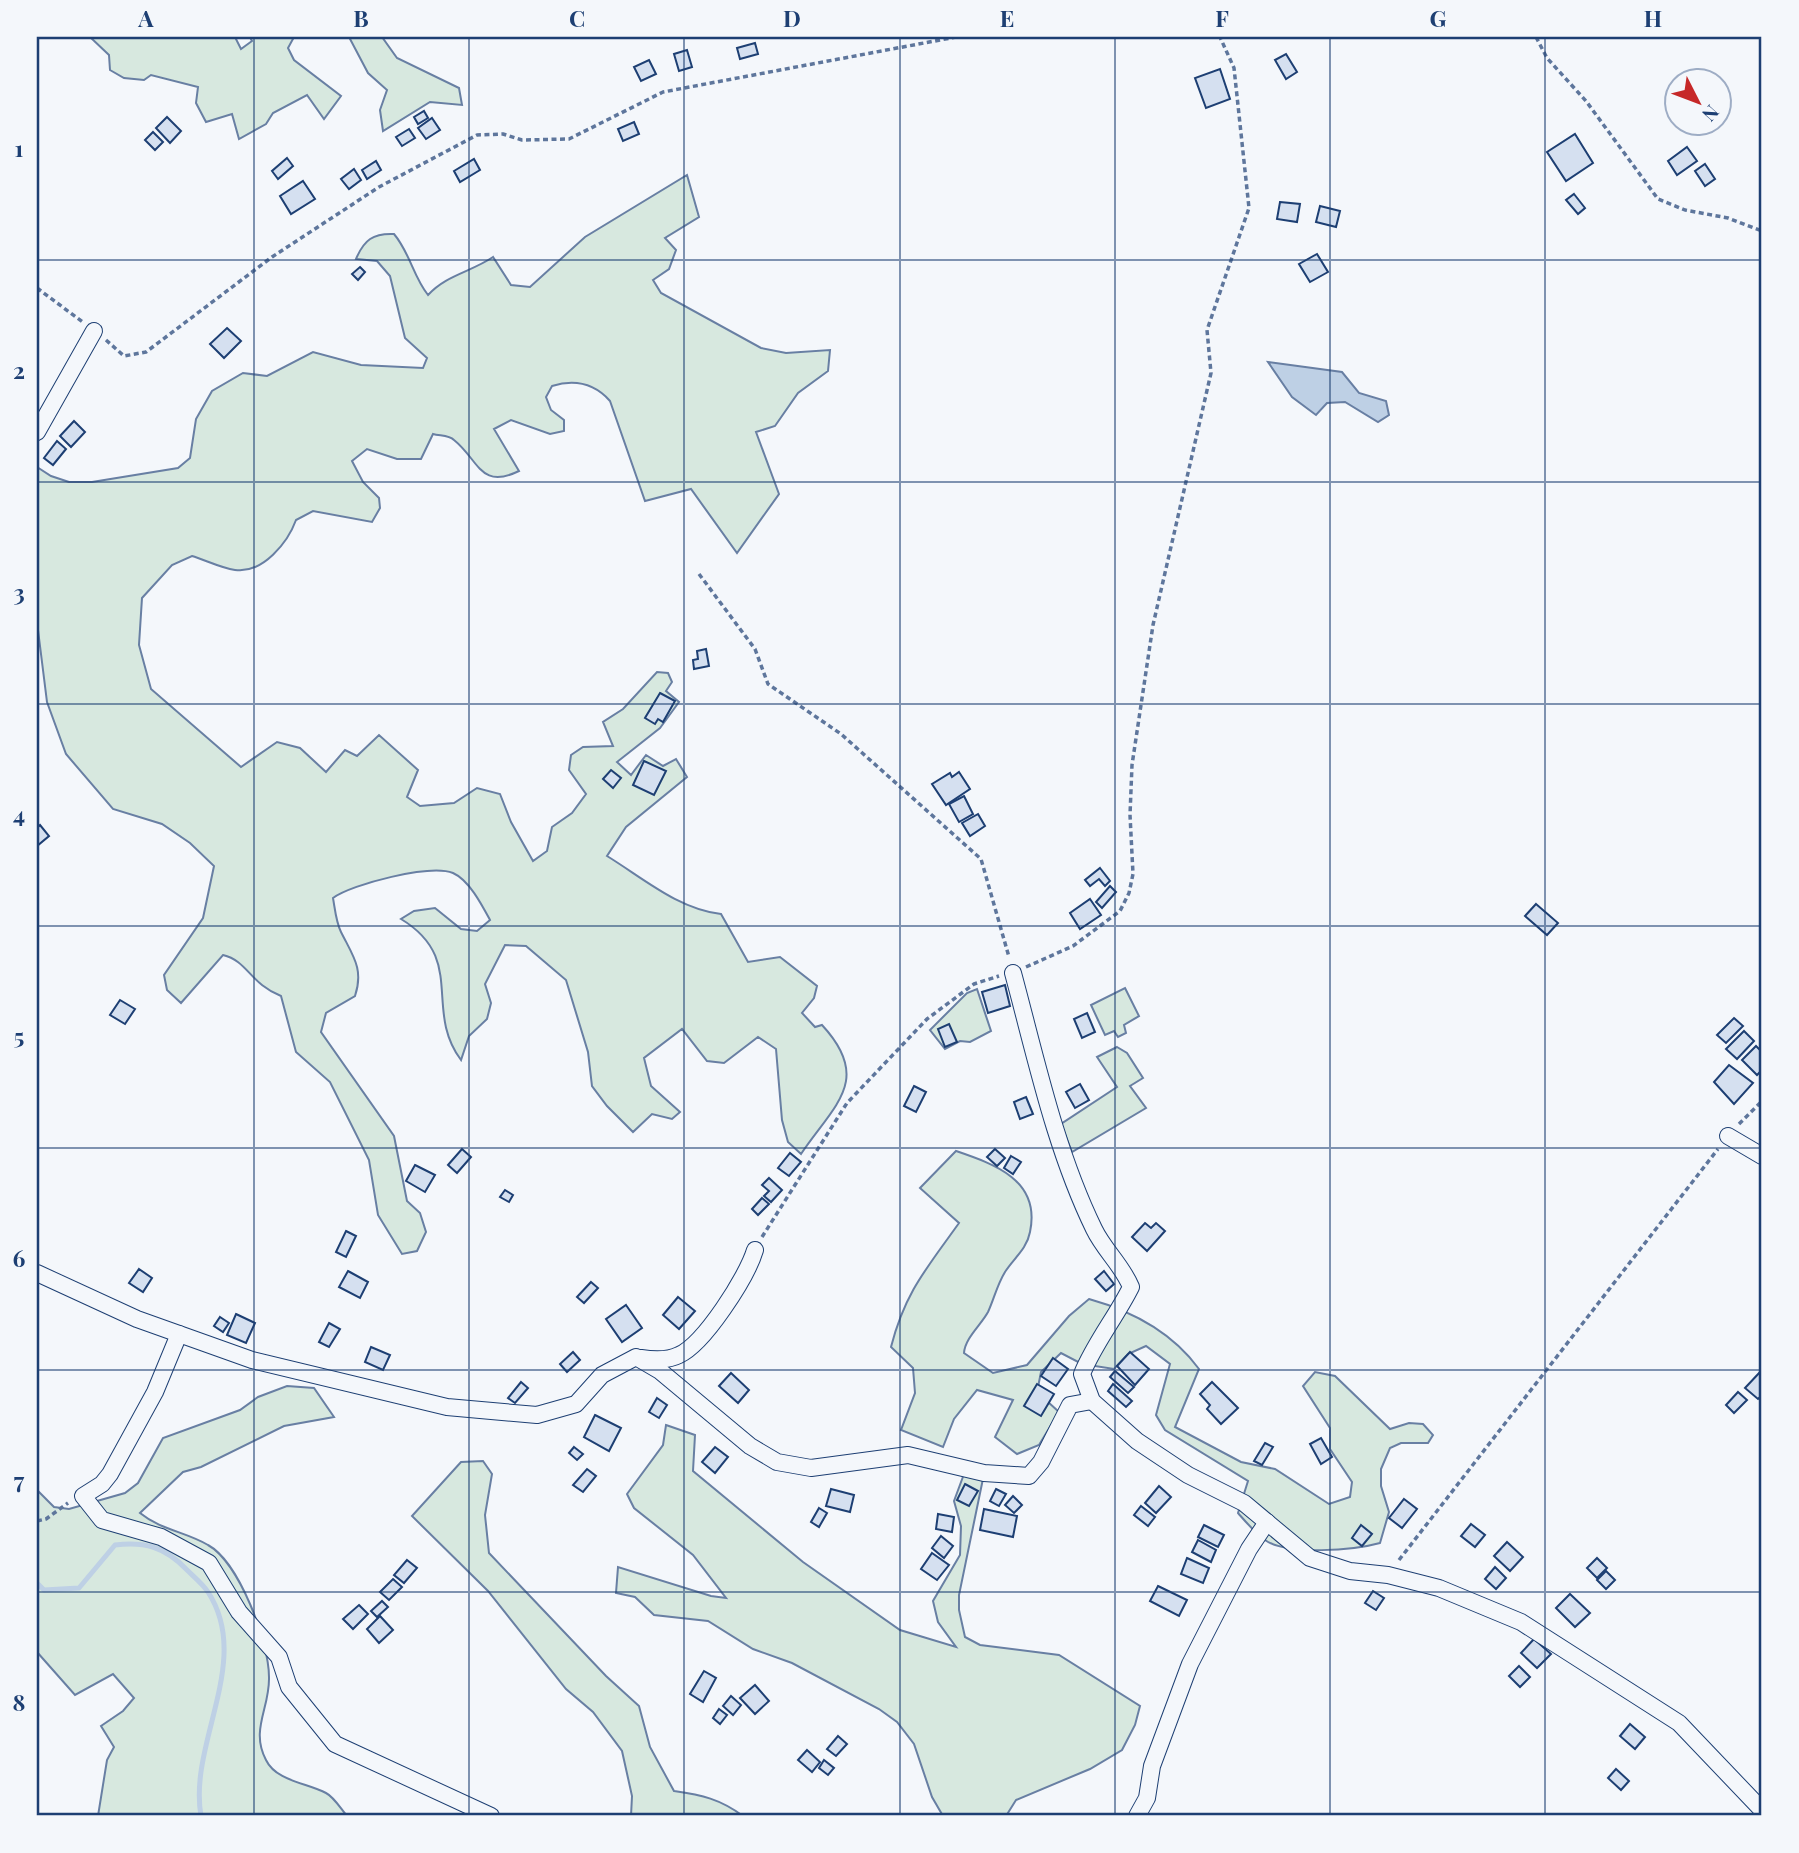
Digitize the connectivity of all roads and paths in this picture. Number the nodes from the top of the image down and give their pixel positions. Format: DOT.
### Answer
graph roads {
  1 [pos="956,37"];
  2 [pos="1220,37"];
  3 [pos="1536,37"];
  4 [pos="1762,230"];
  5 [pos="37,288"];
  6 [pos="94,331"];
  7 [pos="37,432"];
  8 [pos="699,574"];
  9 [pos="1013,973"];
  10 [pos="1762,1101"];
  11 [pos="1728,1136"];
  12 [pos="1762,1156"];
  13 [pos="755,1250"];
  14 [pos="37,1273"];
  15 [pos="179,1334"];
  16 [pos="636,1357"];
  17 [pos="1093,1401"];
  18 [pos="83,1496"];
  19 [pos="37,1521"];
  20 [pos="1267,1522"];
  21 [pos="1388,1575"];
  22 [pos="1762,1810"];
  23 [pos="491,1816"];
  24 [pos="1137,1816"];
  1 -- 6 [label="path"];
  2 -- 9 [label="path"];
  3 -- 4 [label="path"];
  5 -- 6 [label="path"];
  6 -- 7 [label="street"];
  8 -- 9 [label="path"];
  9 -- 13 [label="path"];
  9 -- 17 [label="street"];
  10 -- 11 [label="path"];
  11 -- 12 [label="street"];
  11 -- 21 [label="path"];
  13 -- 16 [label="street"];
  14 -- 15 [label="street"];
  15 -- 16 [label="street"];
  15 -- 18 [label="street"];
  16 -- 17 [label="street"];
  17 -- 20 [label="street"];
  18 -- 19 [label="path"];
  18 -- 23 [label="street"];
  20 -- 21 [label="street"];
  20 -- 24 [label="street"];
  21 -- 22 [label="street"];
}
